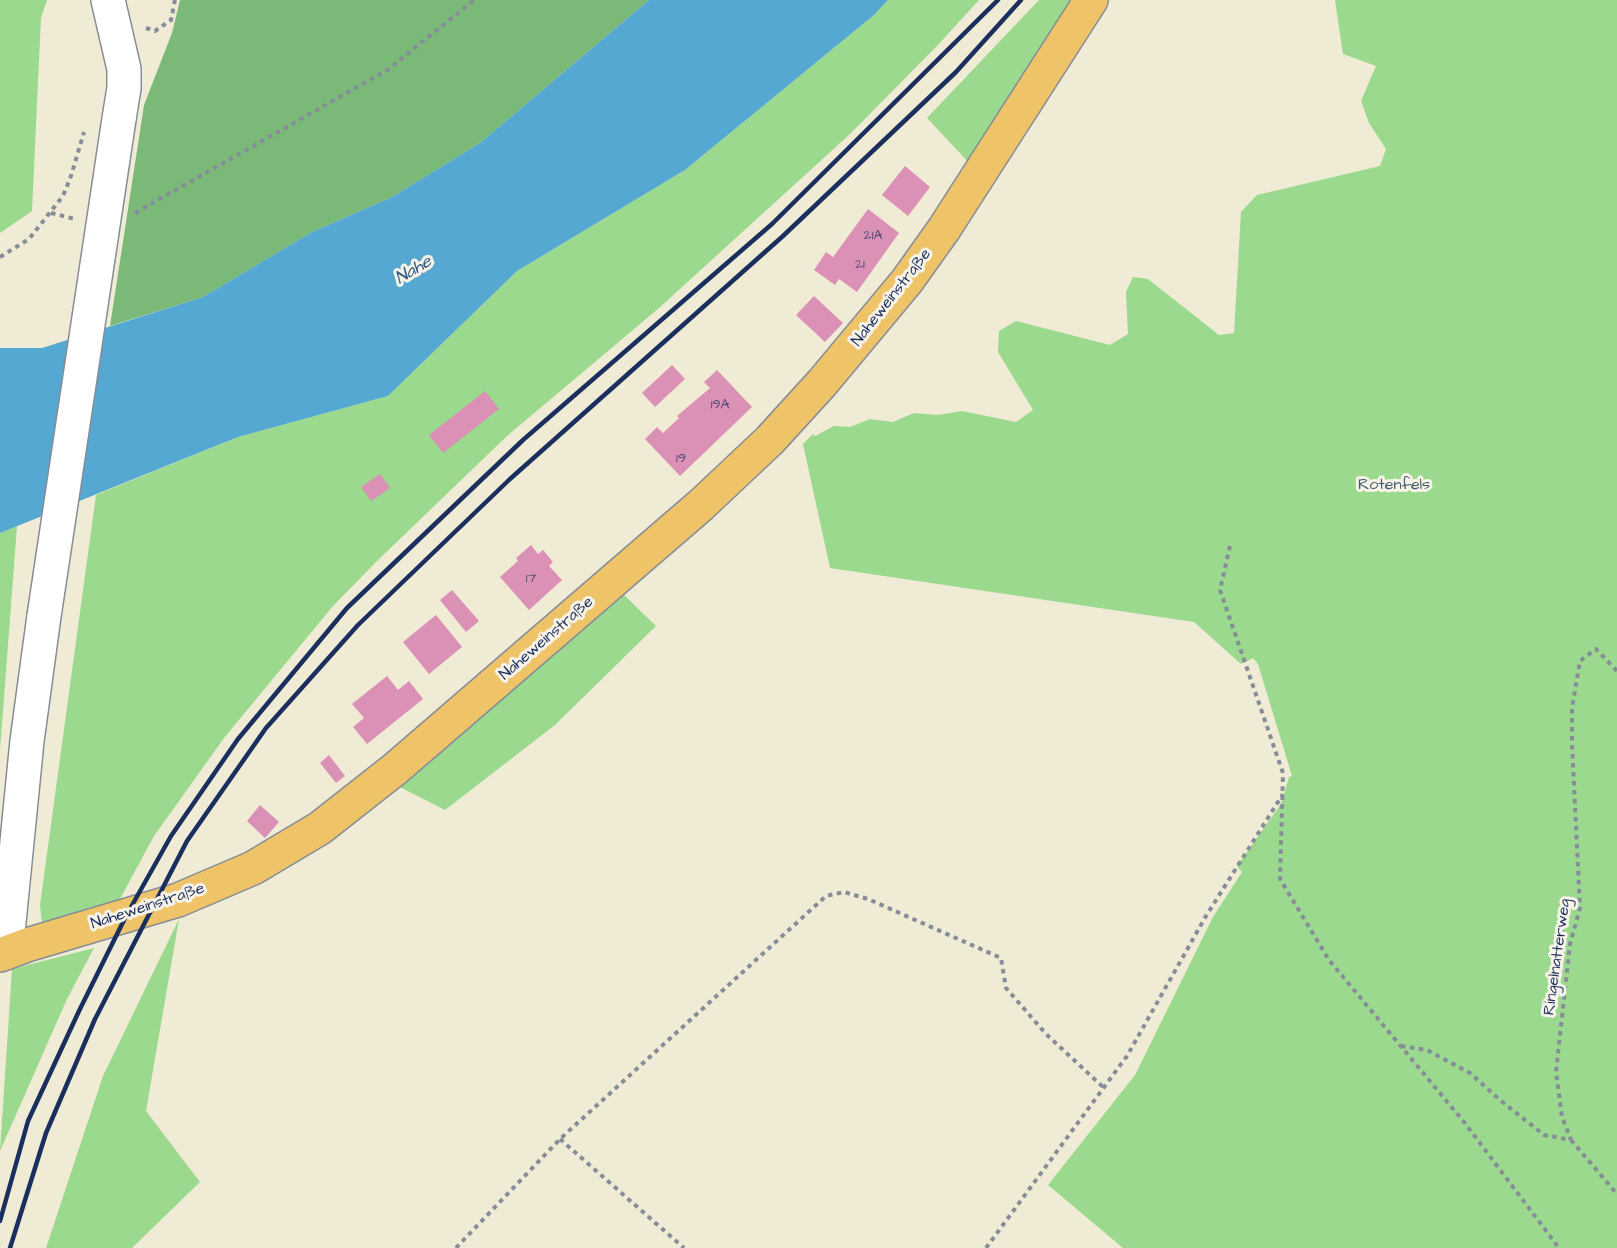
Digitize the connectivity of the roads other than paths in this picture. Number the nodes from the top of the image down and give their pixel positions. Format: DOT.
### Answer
graph roads {
  1 [pos="108,0"];
  2 [pos="1091,0"];
  3 [pos="3,953"];
  1 -- 3 [label="street, bridge"];
  2 -- 3 [label="main road, Naheweinstraße"];
}
